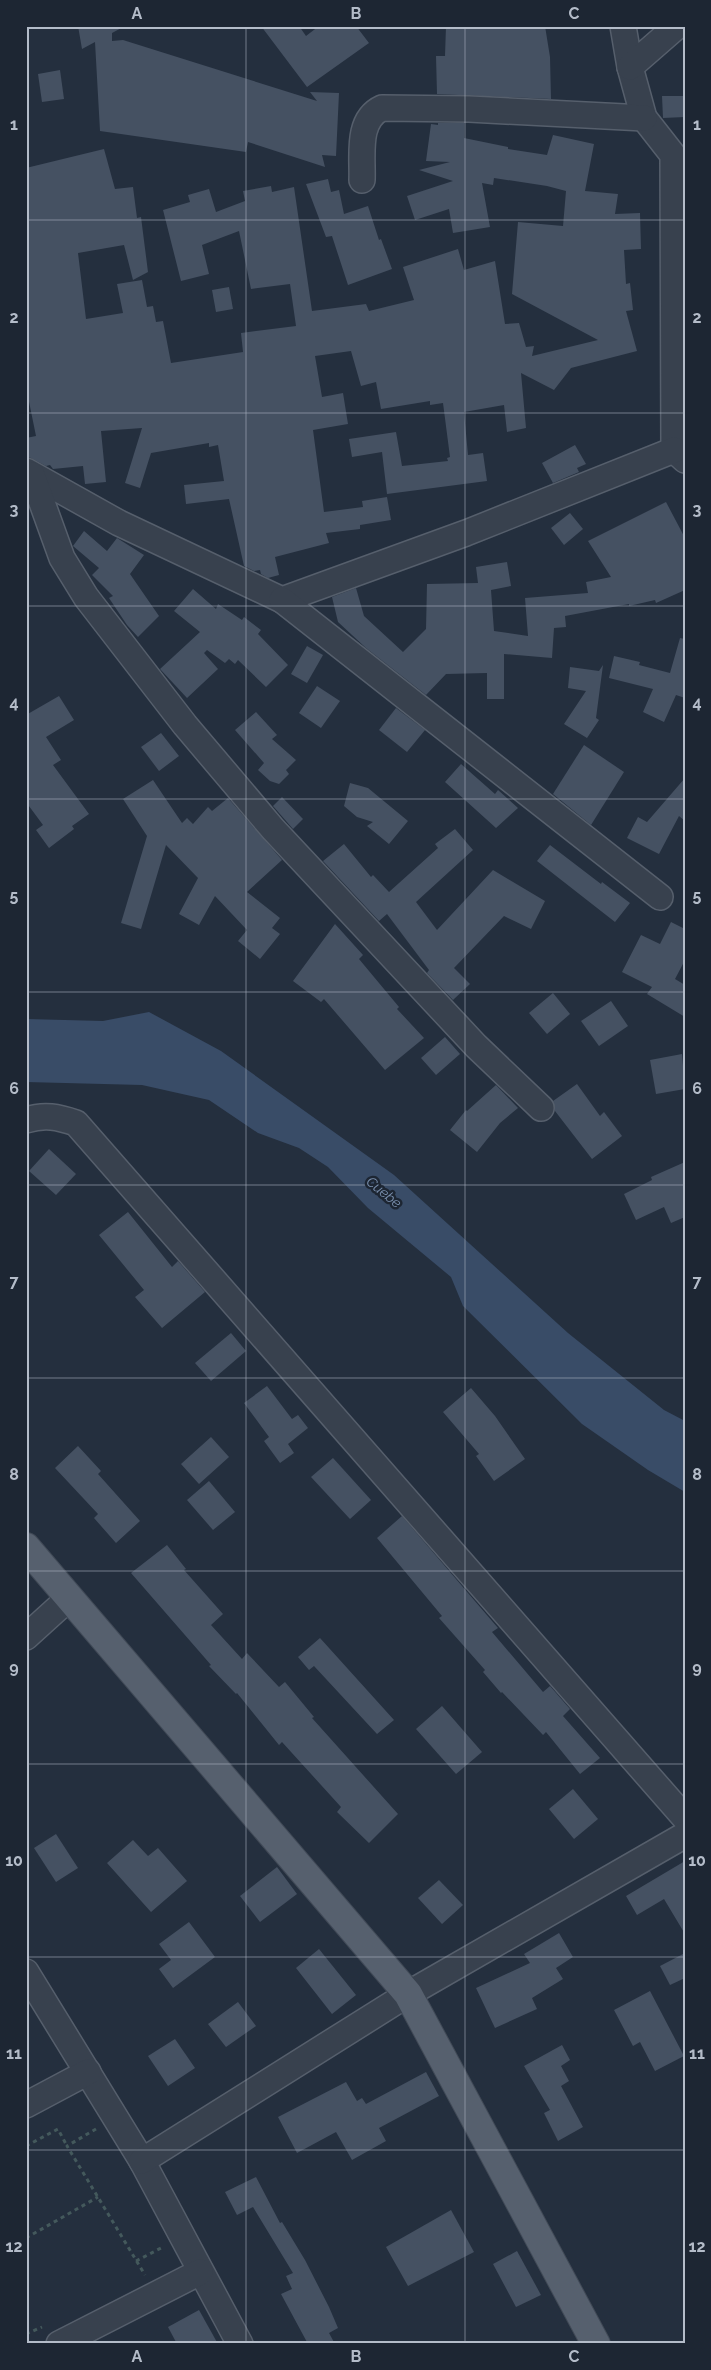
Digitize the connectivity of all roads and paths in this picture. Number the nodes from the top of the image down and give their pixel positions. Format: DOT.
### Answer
graph roads {
  1 [pos="623,26"];
  2 [pos="676,26"];
  3 [pos="630,67"];
  4 [pos="644,118"];
  5 [pos="679,155"];
  6 [pos="362,180"];
  7 [pos="679,455"];
  8 [pos="29,473"];
  9 [pos="282,600"];
  10 [pos="660,897"];
  11 [pos="541,1108"];
  12 [pos="26,1120"];
  13 [pos="26,1548"];
  14 [pos="69,1598"];
  15 [pos="26,1637"];
  16 [pos="685,1818"];
  17 [pos="685,1835"];
  18 [pos="26,1972"];
  19 [pos="408,1994"];
  20 [pos="88,2072"];
  21 [pos="26,2105"];
  22 [pos="116,2117"];
  23 [pos="26,2146"];
  24 [pos="67,2146"];
  25 [pos="142,2161"];
  26 [pos="98,2197"];
  27 [pos="182,2237"];
  28 [pos="26,2238"];
  29 [pos="136,2261"];
  30 [pos="200,2272"];
  31 [pos="157,2294"];
  32 [pos="60,2344"];
  33 [pos="240,2344"];
  34 [pos="596,2344"];
  1 -- 3 [label="street"];
  2 -- 3 [label="street"];
  3 -- 4 [label="street"];
  4 -- 5 [label="street"];
  4 -- 6 [label="street"];
  5 -- 7 [label="street"];
  7 -- 9 [label="street"];
  8 -- 9 [label="street"];
  8 -- 11 [label="street"];
  9 -- 10 [label="street"];
  12 -- 16 [label="street"];
  13 -- 14 [label="main road"];
  14 -- 15 [label="street"];
  14 -- 19 [label="main road"];
  17 -- 19 [label="street"];
  18 -- 20 [label="street"];
  19 -- 25 [label="street"];
  19 -- 34 [label="main road"];
  20 -- 21 [label="street"];
  20 -- 22 [label="street"];
  22 -- 24 [label="path"];
  22 -- 25 [label="street"];
  23 -- 24 [label="path"];
  24 -- 26 [label="path"];
  25 -- 27 [label="street"];
  26 -- 28 [label="path"];
  26 -- 29 [label="path"];
  27 -- 29 [label="path"];
  27 -- 30 [label="street"];
  29 -- 31 [label="path"];
  30 -- 31 [label="street"];
  30 -- 33 [label="street"];
  31 -- 32 [label="street"];
}
